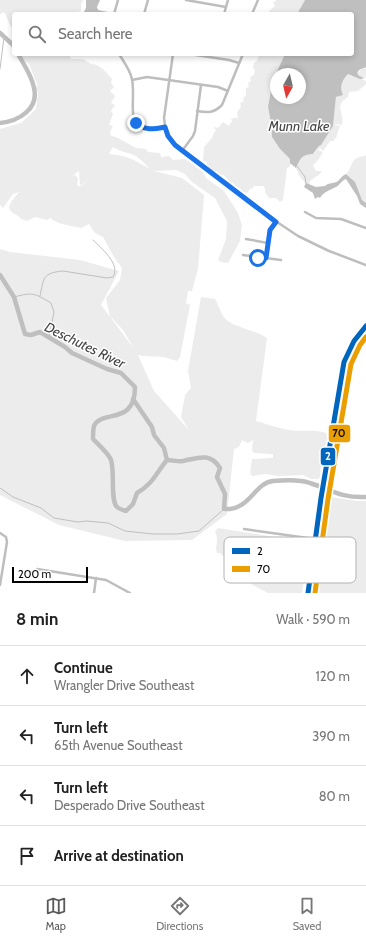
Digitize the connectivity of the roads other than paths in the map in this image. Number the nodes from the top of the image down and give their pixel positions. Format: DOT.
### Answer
graph roads {
  1 [pos="118,0"];
  2 [pos="148,0"];
  3 [pos="186,0"];
  4 [pos="228,0"];
  5 [pos="258,0"];
  6 [pos="226,7"];
  7 [pos="115,12"];
  8 [pos="145,12"];
  9 [pos="225,12"];
  10 [pos="253,12"];
  11 [pos="120,56"];
  12 [pos="173,56"];
  13 [pos="212,56"];
  14 [pos="242,56"];
  15 [pos="239,63"];
  16 [pos="132,80"];
  17 [pos="169,80"];
  18 [pos="201,85"];
  19 [pos="228,91"];
  20 [pos="198,111"];
  21 [pos="165,127"];
  22 [pos="182,151"];
  23 [pos="305,212"];
  24 [pos="276,222"];
  25 [pos="366,228"];
  26 [pos="246,240"];
  27 [pos="268,243"];
  28 [pos="243,255"];
  29 [pos="266,258"];
  30 [pos="281,260"];
  31 [pos="366,265"];
  32 [pos="366,326"];
  33 [pos="244,529"];
  34 [pos="0,533"];
  35 [pos="301,537"];
  36 [pos="315,537"];
  37 [pos="37,569"];
  38 [pos="96,578"];
  39 [pos="309,583"];
  40 [pos="0,585"];
  41 [pos="94,593"];
  42 [pos="130,593"];
  43 [pos="308,593"];
  1 -- 7 [label="street"];
  2 -- 8 [label="street"];
  3 -- 6 [label="street"];
  4 -- 6 [label="street"];
  5 -- 10 [label="street"];
  6 -- 9 [label="street"];
  11 -- 16 [label="street"];
  12 -- 17 [label="street"];
  13 -- 15 [label="street"];
  14 -- 15 [label="street"];
  15 -- 19 [label="street"];
  16 -- 17 [label="street"];
  16 -- 21 [label="street"];
  17 -- 18 [label="street"];
  17 -- 21 [label="street"];
  18 -- 19 [label="street"];
  18 -- 20 [label="street"];
  19 -- 20 [label="street"];
  20 -- 22 [label="street"];
  21 -- 22 [label="street"];
  22 -- 24 [label="street"];
  23 -- 25 [label="street"];
  24 -- 27 [label="street"];
  24 -- 31 [label="street"];
  26 -- 27 [label="street"];
  27 -- 29 [label="street"];
  28 -- 29 [label="street"];
  29 -- 30 [label="street"];
  32 -- 36 [label="street"];
  33 -- 35 [label="street"];
  34 -- 40 [label="street"];
  37 -- 38 [label="street"];
  38 -- 41 [label="street"];
  38 -- 42 [label="street"];
  39 -- 43 [label="street"];
}
